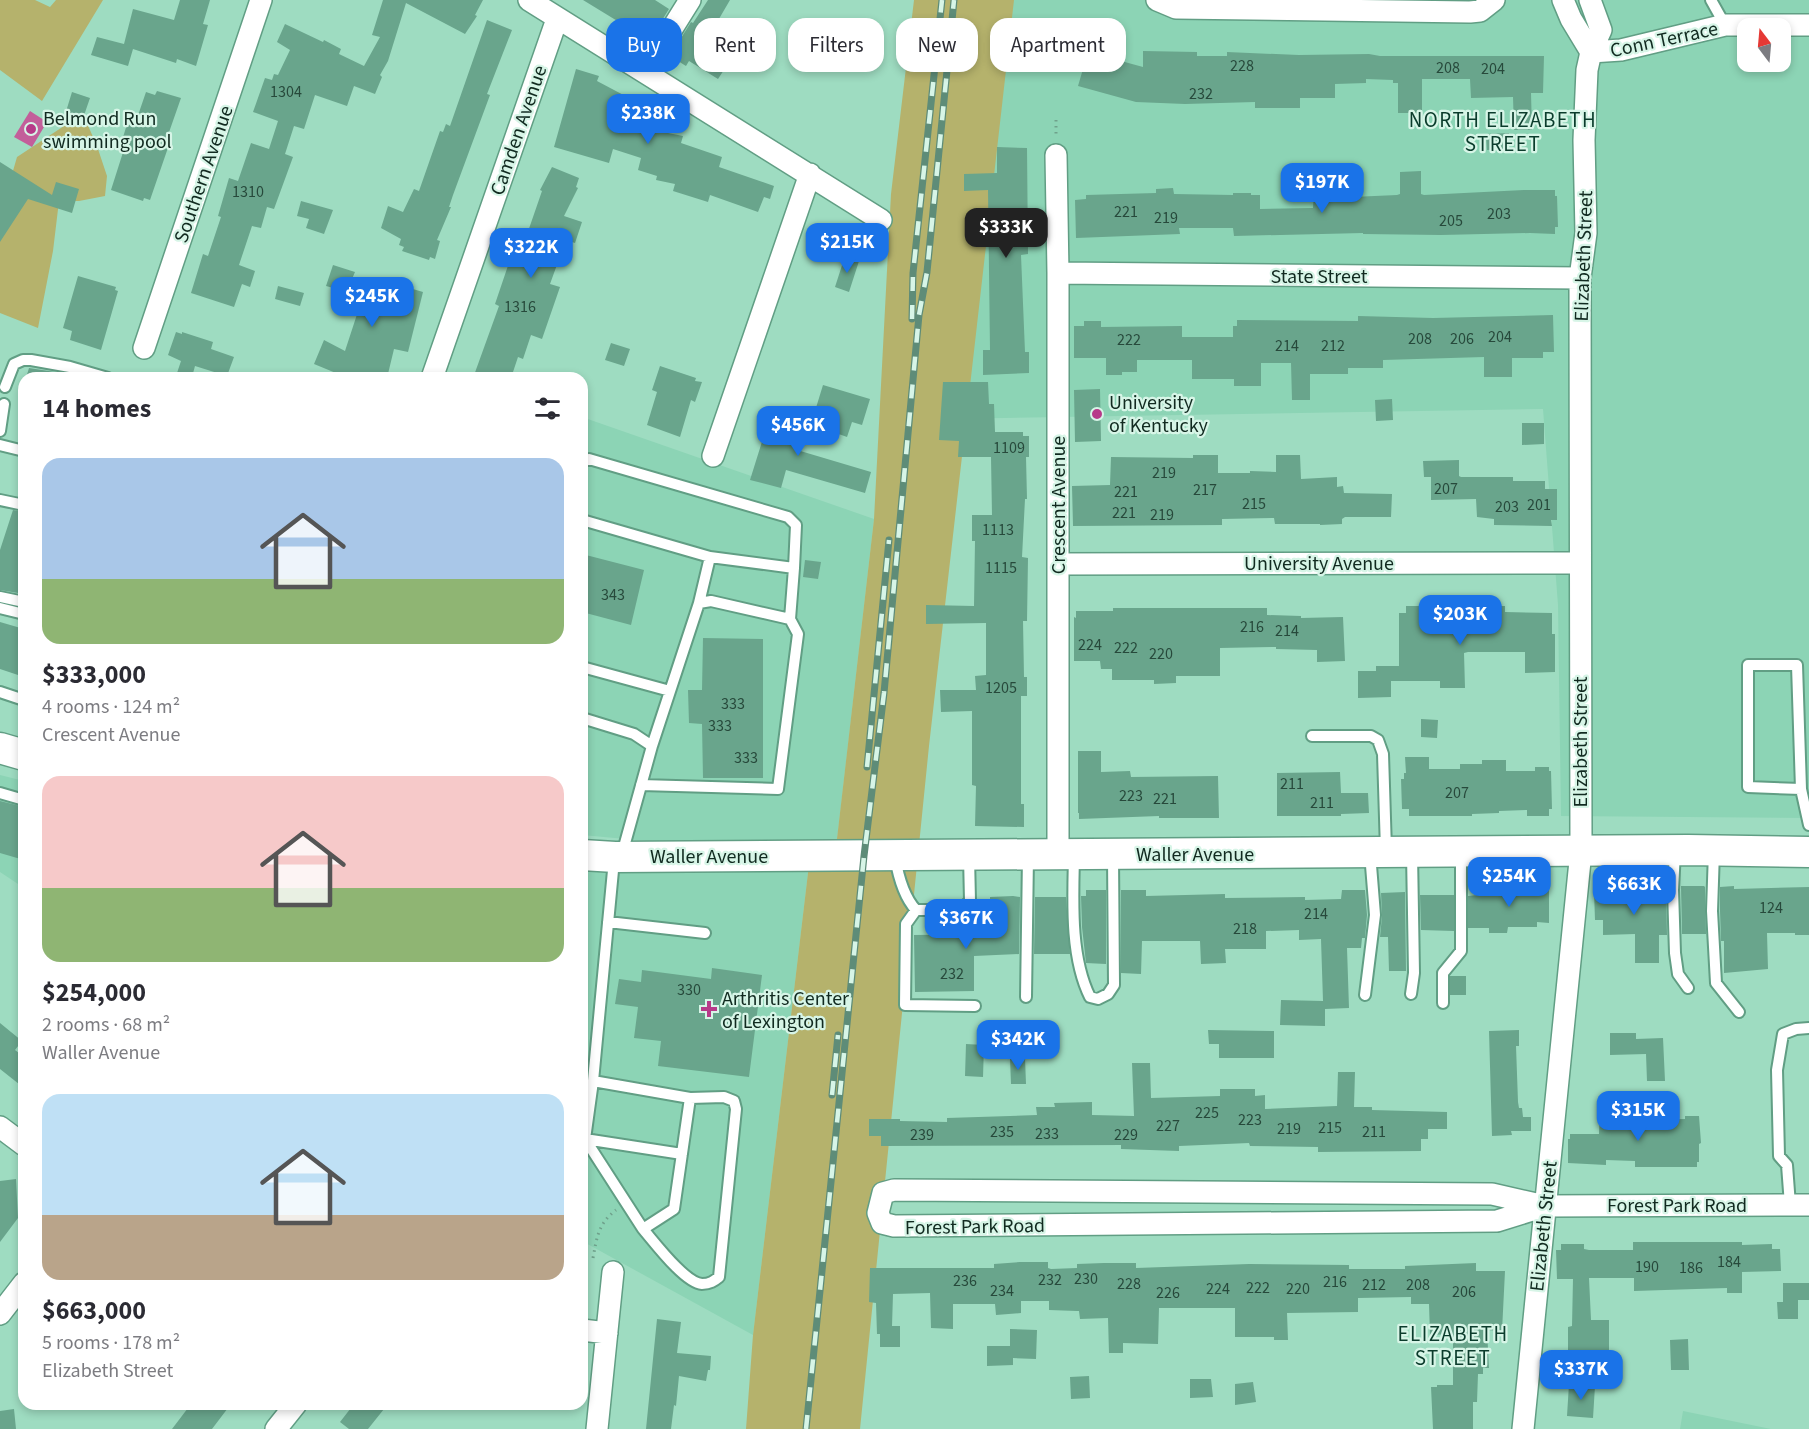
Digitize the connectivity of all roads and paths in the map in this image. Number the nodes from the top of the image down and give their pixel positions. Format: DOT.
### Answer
graph roads {
  1 [pos="261,0"];
  2 [pos="529,0"];
  3 [pos="690,0"];
  4 [pos="1156,0"];
  5 [pos="1494,0"];
  6 [pos="1563,0"];
  7 [pos="1590,0"];
  8 [pos="1711,0"];
  9 [pos="679,18"];
  10 [pos="557,19"];
  11 [pos="1809,25"];
  12 [pos="1725,26"];
  13 [pos="606,49"];
  14 [pos="1591,52"];
  15 [pos="645,72"];
  16 [pos="1056,155"];
  17 [pos="810,174"];
  18 [pos="881,220"];
  19 [pos="1058,273"];
  20 [pos="1580,278"];
  21 [pos="144,348"];
  22 [pos="87,372"];
  23 [pos="434,372"];
  24 [pos="5,387"];
  25 [pos="4,404"];
  26 [pos="0,431"];
  27 [pos="0,445"];
  28 [pos="18,450"];
  29 [pos="713,456"];
  30 [pos="588,459"];
  31 [pos="0,500"];
  32 [pos="18,504"];
  33 [pos="588,522"];
  34 [pos="710,557"];
  35 [pos="1580,562"];
  36 [pos="1058,564"];
  37 [pos="794,567"];
  38 [pos="0,597"];
  39 [pos="18,601"];
  40 [pos="699,603"];
  41 [pos="0,608"];
  42 [pos="18,612"];
  43 [pos="790,619"];
  44 [pos="588,669"];
  45 [pos="670,691"];
  46 [pos="0,692"];
  47 [pos="18,698"];
  48 [pos="588,720"];
  49 [pos="1312,736"];
  50 [pos="652,746"];
  51 [pos="0,748"];
  52 [pos="18,753"];
  53 [pos="641,785"];
  54 [pos="1801,789"];
  55 [pos="0,793"];
  56 [pos="18,798"];
  57 [pos="1809,825"];
  58 [pos="1676,850"];
  59 [pos="1581,851"];
  60 [pos="1714,851"];
  61 [pos="1461,852"];
  62 [pos="1809,852"];
  63 [pos="1390,853"];
  64 [pos="588,855"];
  65 [pos="1113,855"];
  66 [pos="895,856"];
  67 [pos="969,856"];
  68 [pos="1028,856"];
  69 [pos="1066,856"];
  70 [pos="618,857"];
  71 [pos="916,910"];
  72 [pos="608,922"];
  73 [pos="705,933"];
  74 [pos="1689,988"];
  75 [pos="1411,994"];
  76 [pos="1365,995"];
  77 [pos="1026,998"];
  78 [pos="1443,1003"];
  79 [pos="975,1006"];
  80 [pos="1739,1012"];
  81 [pos="1809,1028"];
  82 [pos="593,1081"];
  83 [pos="690,1098"];
  84 [pos="588,1117"];
  85 [pos="0,1127"];
  86 [pos="588,1139"];
  87 [pos="18,1141"];
  88 [pos="588,1144"];
  89 [pos="682,1154"];
  90 [pos="1197,1193"];
  91 [pos="1799,1205"];
  92 [pos="1545,1206"];
  93 [pos="605,1218"];
  94 [pos="1197,1223"];
  95 [pos="643,1229"];
  96 [pos="593,1258"];
  97 [pos="613,1272"];
  98 [pos="18,1291"];
  99 [pos="0,1314"];
  100 [pos="588,1331"];
  101 [pos="607,1333"];
  102 [pos="291,1410"];
  103 [pos="276,1429"];
  104 [pos="597,1429"];
  105 [pos="1523,1429"];
  1 -- 21 [label="street, Southern Avenue"];
  2 -- 10 [label="street"];
  3 -- 9 [label="street"];
  4 -- 5 [label="street"];
  6 -- 14 [label="street"];
  7 -- 14 [label="street, Elizabeth Street"];
  8 -- 12 [label="lane"];
  10 -- 13 [label="street"];
  10 -- 23 [label="street, Camden Avenue"];
  11 -- 12 [label="street, Conn Terrace"];
  12 -- 14 [label="street, Conn Terrace"];
  14 -- 20 [label="street, Elizabeth Street"];
  15 -- 17 [label="street"];
  16 -- 19 [label="street, Crescent Avenue"];
  17 -- 18 [label="street"];
  17 -- 29 [label="street"];
  19 -- 20 [label="street, State Street"];
  19 -- 36 [label="street, Crescent Avenue"];
  20 -- 35 [label="street, Elizabeth Street"];
  22 -- 24 [label="lane"];
  25 -- 26 [label="lane"];
  27 -- 28 [label="lane"];
  30 -- 37 [label="lane"];
  31 -- 32 [label="lane"];
  33 -- 34 [label="lane"];
  34 -- 37 [label="lane"];
  34 -- 40 [label="lane"];
  35 -- 36 [label="street, University Avenue"];
  35 -- 59 [label="street, Elizabeth Street"];
  36 -- 69 [label="street, Crescent Avenue"];
  37 -- 43 [label="lane"];
  38 -- 39 [label="lane"];
  40 -- 43 [label="lane"];
  40 -- 45 [label="lane"];
  41 -- 42 [label="lane"];
  43 -- 53 [label="lane"];
  44 -- 45 [label="lane"];
  45 -- 50 [label="lane"];
  46 -- 47 [label="lane"];
  48 -- 50 [label="lane"];
  49 -- 63 [label="lane"];
  50 -- 53 [label="lane"];
  51 -- 52 [label="main road"];
  53 -- 70 [label="lane"];
  54 -- 54 [label="lane"];
  54 -- 57 [label="lane"];
  55 -- 56 [label="lane"];
  58 -- 59 [label="main road, Waller Avenue"];
  58 -- 60 [label="main road, Waller Avenue"];
  58 -- 74 [label="lane"];
  59 -- 61 [label="main road, Waller Avenue"];
  59 -- 92 [label="street, Elizabeth Street"];
  60 -- 62 [label="main road, Waller Avenue"];
  60 -- 80 [label="lane"];
  61 -- 63 [label="main road, Waller Avenue"];
  61 -- 78 [label="lane"];
  63 -- 65 [label="main road, Waller Avenue"];
  63 -- 75 [label="lane"];
  63 -- 76 [label="lane"];
  64 -- 70 [label="main road, Waller Avenue"];
  65 -- 69 [label="main road, Waller Avenue"];
  65 -- 69 [label="lane"];
  66 -- 67 [label="main road, Waller Avenue"];
  66 -- 70 [label="main road, Waller Avenue"];
  66 -- 71 [label="lane"];
  67 -- 68 [label="main road, Waller Avenue"];
  67 -- 71 [label="lane"];
  68 -- 69 [label="main road, Waller Avenue"];
  68 -- 77 [label="lane"];
  70 -- 72 [label="lane"];
  71 -- 79 [label="lane"];
  72 -- 73 [label="lane"];
  72 -- 82 [label="lane"];
  81 -- 91 [label="lane"];
  82 -- 83 [label="lane"];
  82 -- 84 [label="lane"];
  83 -- 89 [label="lane"];
  83 -- 95 [label="lane"];
  85 -- 87 [label="street"];
  86 -- 89 [label="lane"];
  88 -- 95 [label="lane"];
  89 -- 95 [label="lane"];
  90 -- 92 [label="street, Forest Park Road"];
  90 -- 94 [label="street"];
  90 -- 94 [label="street, Forest Park Road"];
  91 -- 92 [label="street, Forest Park Road"];
  92 -- 94 [label="street, Forest Park Road"];
  92 -- 105 [label="street, Elizabeth Street"];
  93 -- 96 [label="path"];
  97 -- 101 [label="street"];
  98 -- 99 [label="street"];
  100 -- 101 [label="street"];
  101 -- 104 [label="street"];
  102 -- 103 [label="street"];
}
